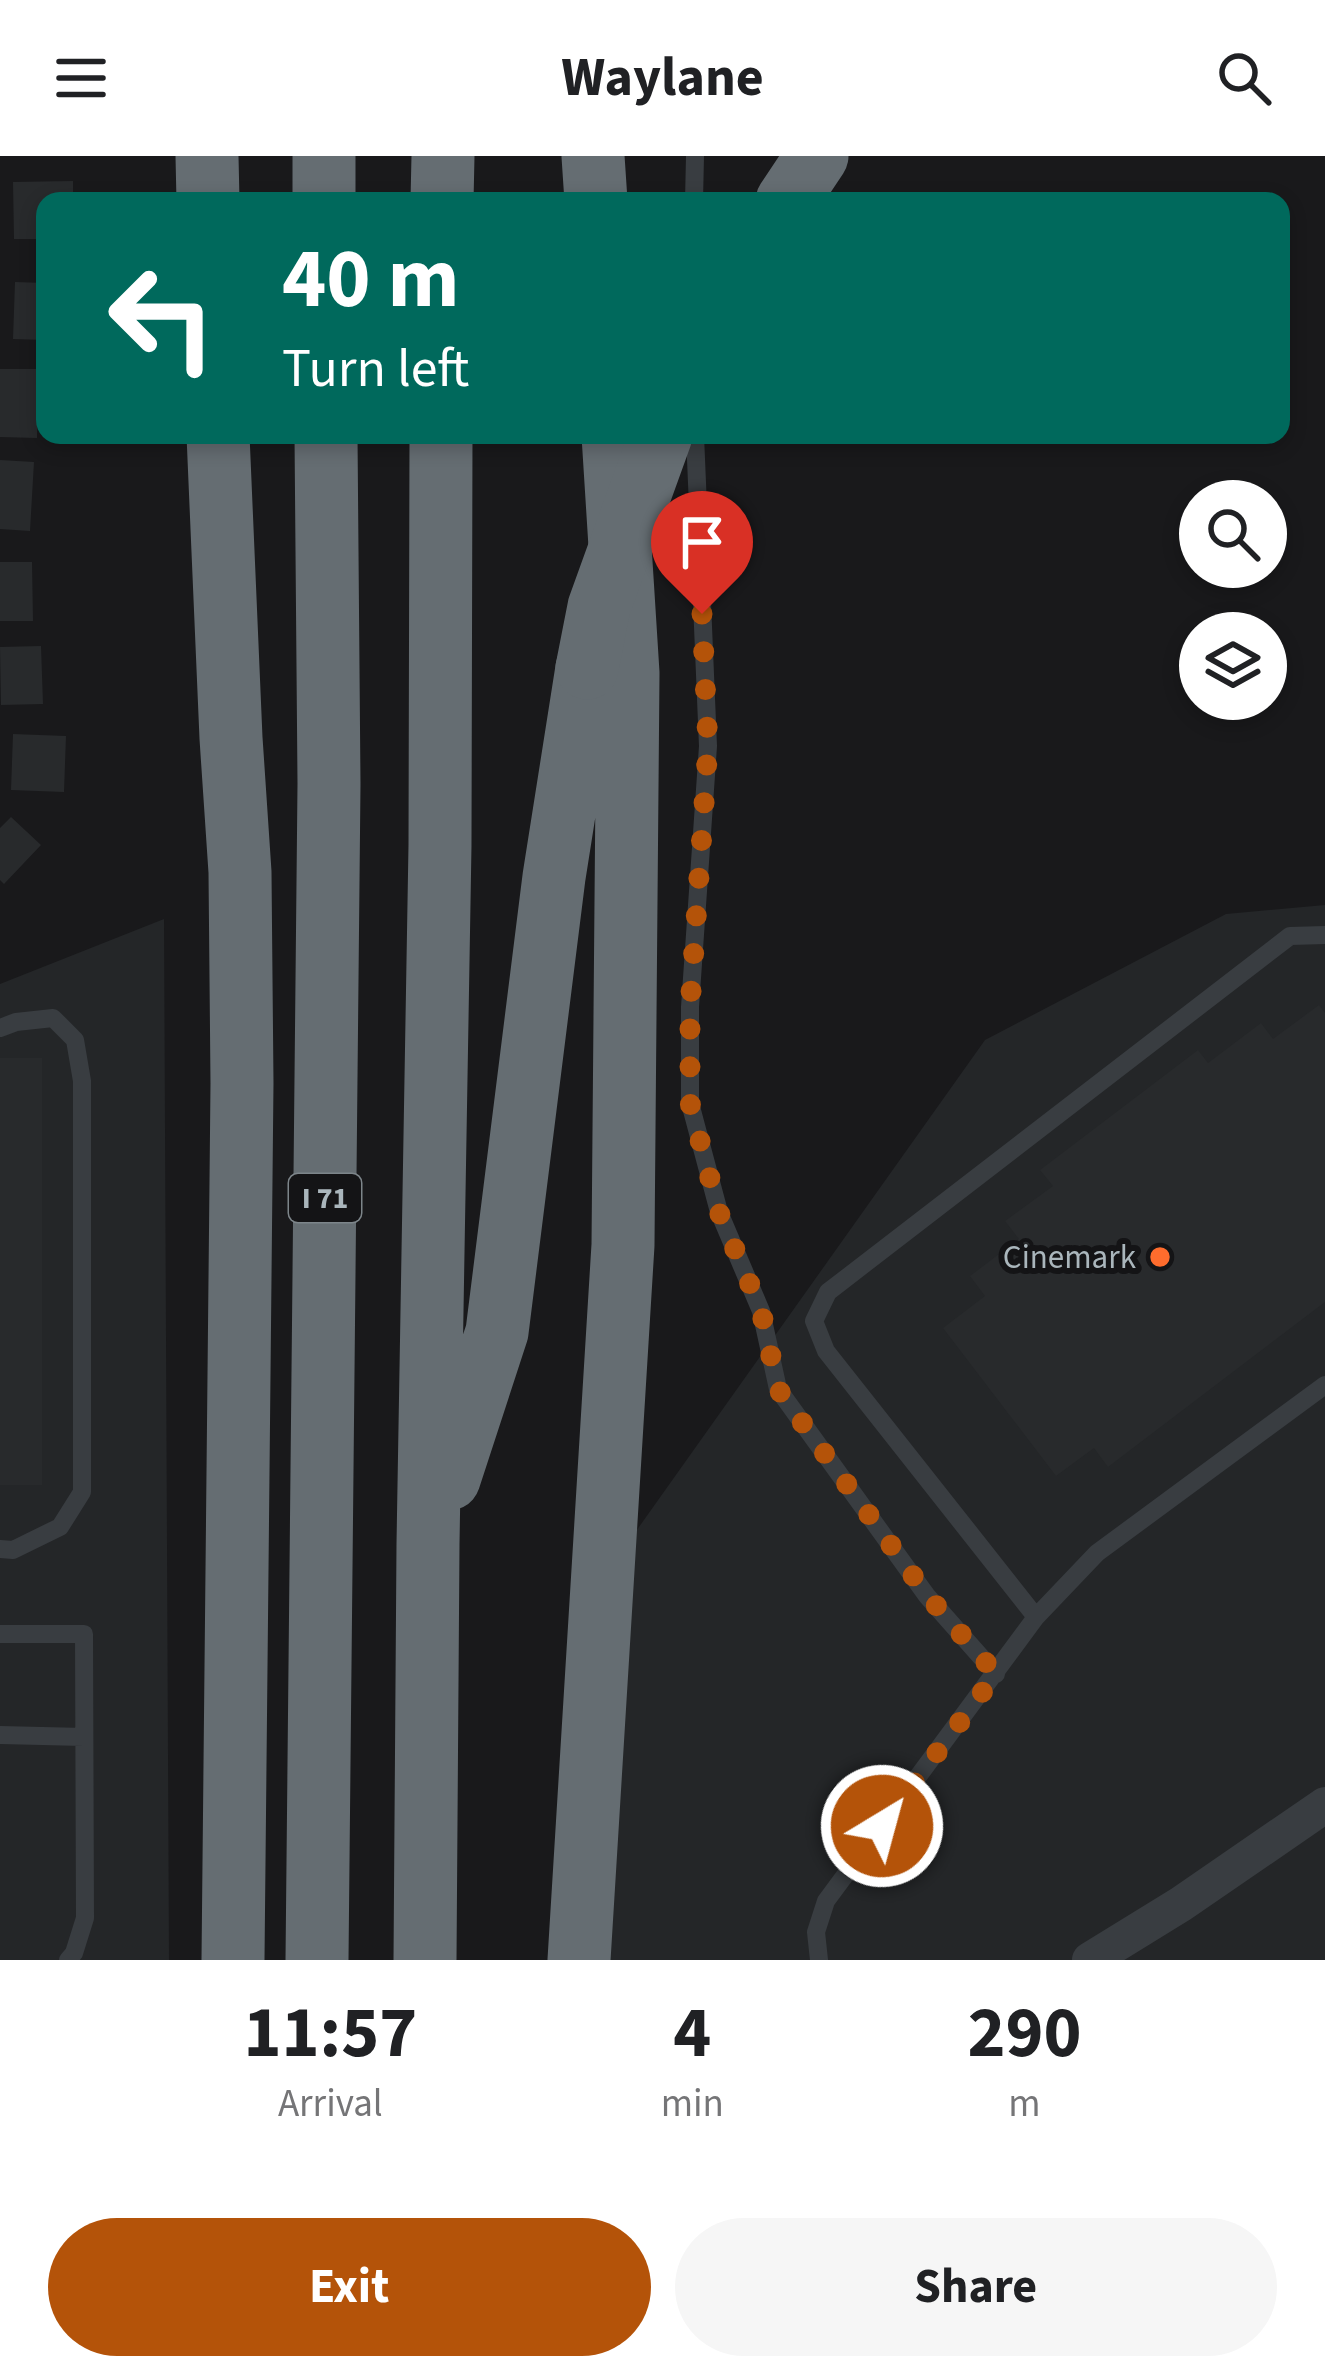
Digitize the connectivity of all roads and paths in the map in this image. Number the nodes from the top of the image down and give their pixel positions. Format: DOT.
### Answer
graph roads {
  1 [pos="207,156"];
  2 [pos="324,156"];
  3 [pos="442,156"];
  4 [pos="593,156"];
  5 [pos="695,156"];
  6 [pos="208,192"];
  7 [pos="324,192"];
  8 [pos="442,192"];
  9 [pos="595,192"];
  10 [pos="694,192"];
  11 [pos="218,444"];
  12 [pos="326,444"];
  13 [pos="441,444"];
  14 [pos="614,444"];
  15 [pos="658,444"];
  16 [pos="695,444"];
  17 [pos="1325,935"];
  18 [pos="0,1028"];
  19 [pos="1325,1384"];
  20 [pos="428,1544"];
  21 [pos="0,1549"];
  22 [pos="1036,1617"];
  23 [pos="0,1634"];
  24 [pos="996,1674"];
  25 [pos="0,1735"];
  26 [pos="84,1737"];
  27 [pos="1325,1805"];
  28 [pos="68,1960"];
  29 [pos="233,1960"];
  30 [pos="317,1960"];
  31 [pos="425,1960"];
  32 [pos="579,1960"];
  33 [pos="819,1960"];
  34 [pos="1090,1960"];
  1 -- 6 [label="highway"];
  2 -- 7 [label="highway"];
  3 -- 8 [label="highway"];
  4 -- 9 [label="highway"];
  5 -- 10 [label="lane"];
  11 -- 29 [label="highway"];
  12 -- 30 [label="highway, I 71"];
  13 -- 20 [label="highway"];
  14 -- 32 [label="highway"];
  15 -- 20 [label="highway, bridge"];
  16 -- 24 [label="lane"];
  17 -- 22 [label="lane"];
  18 -- 21 [label="lane"];
  19 -- 22 [label="lane"];
  20 -- 31 [label="highway"];
  22 -- 24 [label="lane"];
  23 -- 26 [label="lane"];
  24 -- 33 [label="lane"];
  25 -- 26 [label="lane"];
  26 -- 28 [label="lane"];
  27 -- 34 [label="street"];
}
